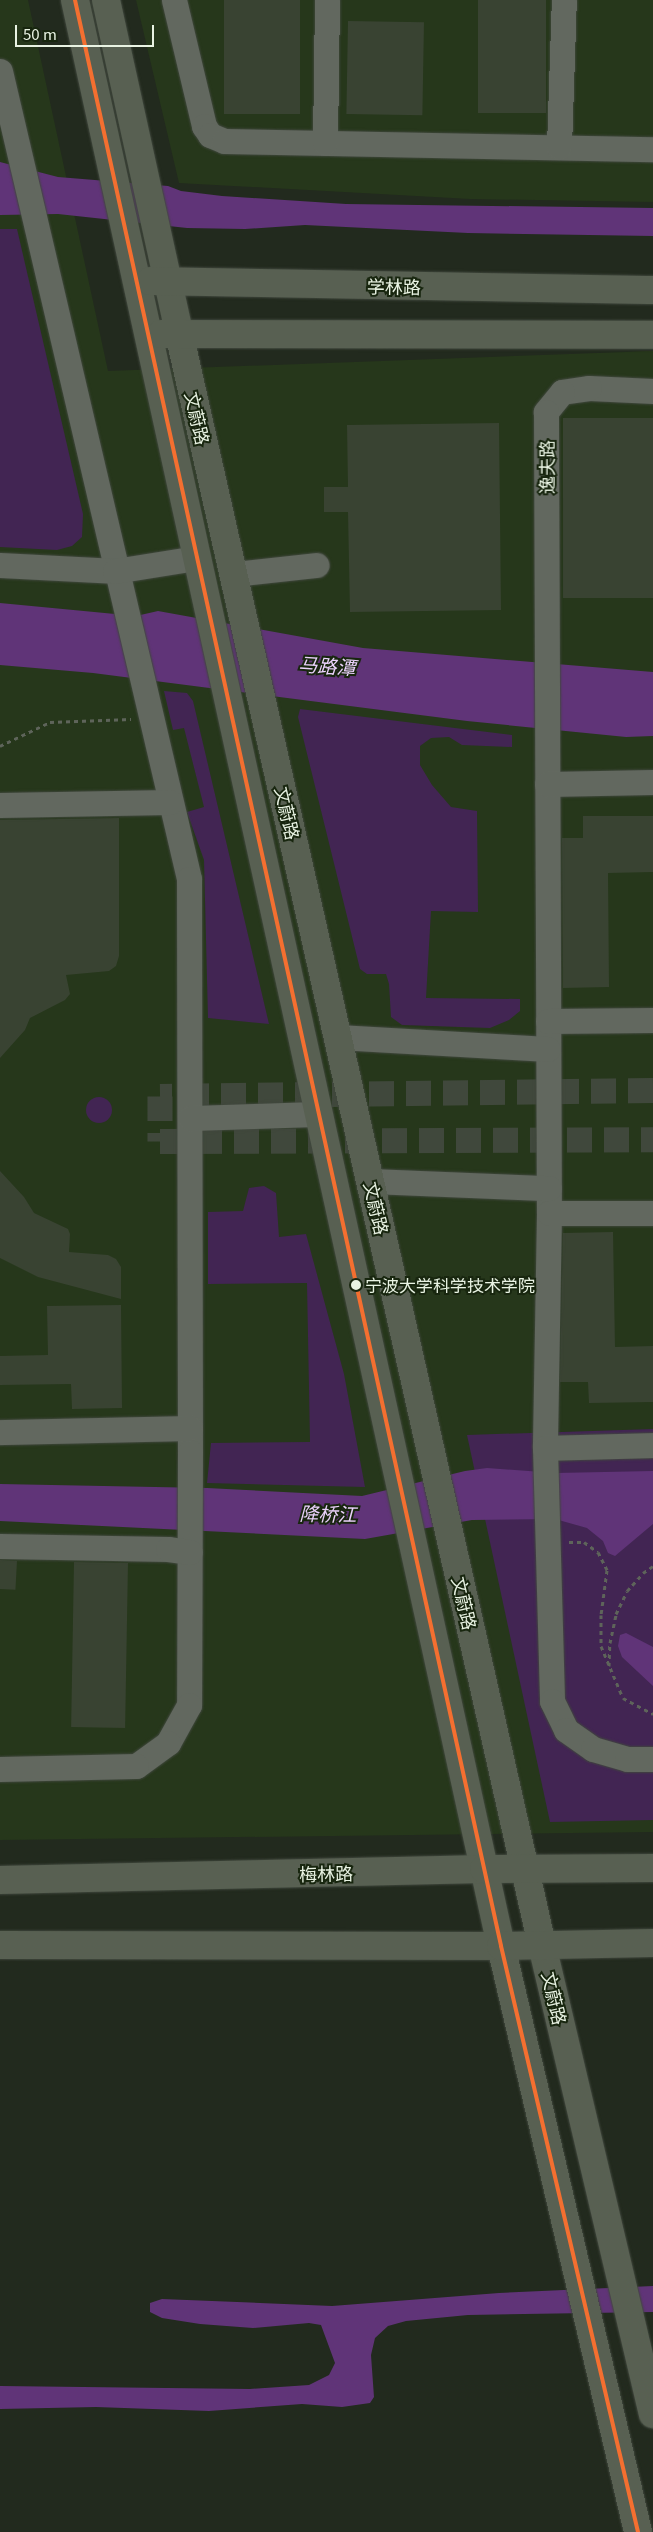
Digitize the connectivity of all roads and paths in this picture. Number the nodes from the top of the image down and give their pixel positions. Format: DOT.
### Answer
graph roads {
  1 [pos="75,0"];
  2 [pos="106,0"];
  3 [pos="174,0"];
  4 [pos="327,0"];
  5 [pos="564,0"];
  6 [pos="0,71"];
  7 [pos="325,143"];
  8 [pos="559,147"];
  9 [pos="653,149"];
  10 [pos="136,281"];
  11 [pos="168,282"];
  12 [pos="653,290"];
  13 [pos="179,333"];
  14 [pos="147,334"];
  15 [pos="653,335"];
  16 [pos="653,391"];
  17 [pos="196,558"];
  18 [pos="0,565"];
  19 [pos="317,565"];
  20 [pos="116,571"];
  21 [pos="234,574"];
  22 [pos="131,719"];
  23 [pos="0,746"];
  24 [pos="547,776"];
  25 [pos="653,782"];
  26 [pos="170,802"];
  27 [pos="0,805"];
  28 [pos="653,1020"];
  29 [pos="548,1021"];
  30 [pos="338,1037"];
  31 [pos="548,1049"];
  32 [pos="318,1114"];
  33 [pos="190,1118"];
  34 [pos="370,1181"];
  35 [pos="549,1188"];
  36 [pos="549,1213"];
  37 [pos="653,1213"];
  38 [pos="190,1428"];
  39 [pos="0,1432"];
  40 [pos="653,1445"];
  41 [pos="545,1448"];
  42 [pos="548,1537"];
  43 [pos="0,1546"];
  44 [pos="190,1548"];
  45 [pos="653,1566"];
  46 [pos="609,1669"];
  47 [pos="653,1714"];
  48 [pos="653,1759"];
  49 [pos="0,1769"];
  50 [pos="525,1868"];
  51 [pos="653,1868"];
  52 [pos="484,1869"];
  53 [pos="0,1880"];
  54 [pos="653,1943"];
  55 [pos="0,1945"];
  56 [pos="542,1945"];
  57 [pos="501,1946"];
  58 [pos="653,2414"];
  59 [pos="638,2532"];
  1 -- 10 [label="main road, 文蔚路"];
  2 -- 11 [label="main road, 文蔚路"];
  3 -- 7 [label="street"];
  4 -- 7 [label="street"];
  5 -- 8 [label="street"];
  6 -- 20 [label="street"];
  7 -- 8 [label="street"];
  8 -- 9 [label="street"];
  10 -- 11 [label="main road, 学林路"];
  10 -- 14 [label="main road, 文蔚路"];
  11 -- 12 [label="main road, 学林路"];
  11 -- 13 [label="main road, 文蔚路"];
  13 -- 14 [label="main road"];
  13 -- 15 [label="main road"];
  13 -- 21 [label="main road, 文蔚路"];
  14 -- 17 [label="main road, 文蔚路"];
  16 -- 24 [label="street, 逸夫路"];
  17 -- 20 [label="street"];
  17 -- 32 [label="main road, 文蔚路"];
  18 -- 20 [label="street"];
  19 -- 21 [label="street"];
  20 -- 26 [label="street"];
  21 -- 30 [label="main road, 文蔚路"];
  22 -- 23 [label="path"];
  24 -- 25 [label="street"];
  24 -- 29 [label="street"];
  26 -- 27 [label="street"];
  26 -- 33 [label="street"];
  28 -- 29 [label="street"];
  29 -- 31 [label="street"];
  30 -- 31 [label="street"];
  30 -- 34 [label="main road, 文蔚路"];
  31 -- 35 [label="street"];
  32 -- 33 [label="street"];
  32 -- 52 [label="main road, 文蔚路"];
  33 -- 38 [label="street"];
  34 -- 35 [label="street"];
  34 -- 50 [label="main road, 文蔚路"];
  35 -- 36 [label="street"];
  36 -- 37 [label="street"];
  36 -- 41 [label="street"];
  38 -- 39 [label="street"];
  38 -- 44 [label="street"];
  40 -- 41 [label="street"];
  41 -- 42 [label="street"];
  42 -- 46 [label="path"];
  42 -- 48 [label="street"];
  43 -- 44 [label="street"];
  44 -- 49 [label="street"];
  45 -- 46 [label="path"];
  46 -- 47 [label="path"];
  50 -- 51 [label="main road, 梅林路"];
  50 -- 52 [label="main road, 梅林路"];
  50 -- 56 [label="main road, 文蔚路"];
  52 -- 53 [label="main road, 梅林路"];
  52 -- 57 [label="main road, 文蔚路"];
  54 -- 56 [label="main road"];
  55 -- 57 [label="main road"];
  56 -- 57 [label="main road"];
  56 -- 58 [label="main road, 文蔚路"];
  57 -- 59 [label="main road, 文蔚路"];
}
